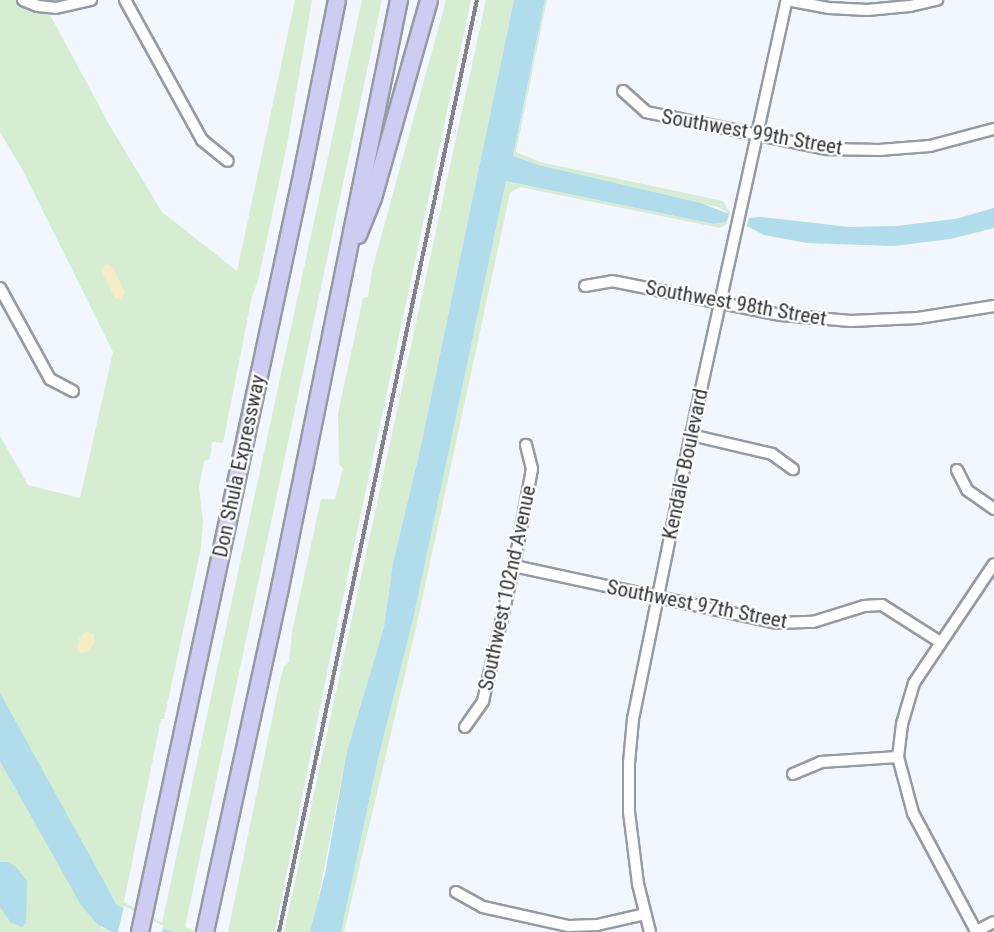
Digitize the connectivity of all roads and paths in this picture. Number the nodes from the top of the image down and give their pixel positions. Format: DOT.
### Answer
graph roads {
  1 [pos="23,0"];
  2 [pos="91,0"];
  3 [pos="125,0"];
  4 [pos="337,0"];
  5 [pos="399,0"];
  6 [pos="429,0"];
  7 [pos="787,0"];
  8 [pos="937,0"];
  9 [pos="623,91"];
  10 [pos="994,129"];
  11 [pos="755,135"];
  12 [pos="228,161"];
  13 [pos="342,278"];
  14 [pos="585,286"];
  15 [pos="0,288"];
  16 [pos="720,302"];
  17 [pos="994,306"];
  18 [pos="73,391"];
  19 [pos="691,435"];
  20 [pos="526,445"];
  21 [pos="793,469"];
  22 [pos="957,470"];
  23 [pos="994,509"];
  24 [pos="994,564"];
  25 [pos="513,566"];
  26 [pos="656,598"];
  27 [pos="940,642"];
  28 [pos="465,727"];
  29 [pos="898,757"];
  30 [pos="793,774"];
  31 [pos="456,892"];
  32 [pos="645,914"];
  33 [pos="994,922"];
  34 [pos="140,932"];
  35 [pos="205,932"];
  36 [pos="650,932"];
  37 [pos="976,932"];
  1 -- 2 [label="street"];
  3 -- 12 [label="street"];
  4 -- 34 [label="highway, Don Shula Expressway"];
  5 -- 13 [label="highway"];
  6 -- 13 [label="highway"];
  7 -- 8 [label="street"];
  7 -- 11 [label="street, Kendale Boulevard"];
  9 -- 11 [label="street, Southwest 99th Street"];
  10 -- 11 [label="street, Southwest 99th Street"];
  11 -- 16 [label="street, Kendale Boulevard"];
  13 -- 35 [label="highway"];
  14 -- 16 [label="street, Southwest 98th Street"];
  15 -- 18 [label="street"];
  16 -- 17 [label="street, Southwest 98th Street"];
  16 -- 19 [label="street, Kendale Boulevard"];
  19 -- 21 [label="street"];
  19 -- 26 [label="street, Kendale Boulevard"];
  20 -- 25 [label="street, Southwest 102nd Avenue"];
  22 -- 23 [label="street"];
  24 -- 27 [label="street"];
  25 -- 26 [label="street, Southwest 97th Street"];
  25 -- 28 [label="street, Southwest 102nd Avenue"];
  26 -- 27 [label="street, Southwest 97th Street"];
  26 -- 32 [label="street, Kendale Boulevard"];
  27 -- 29 [label="street"];
  29 -- 30 [label="street"];
  29 -- 37 [label="street"];
  31 -- 32 [label="street"];
  32 -- 36 [label="street, Kendale Boulevard"];
  33 -- 37 [label="street"];
}
